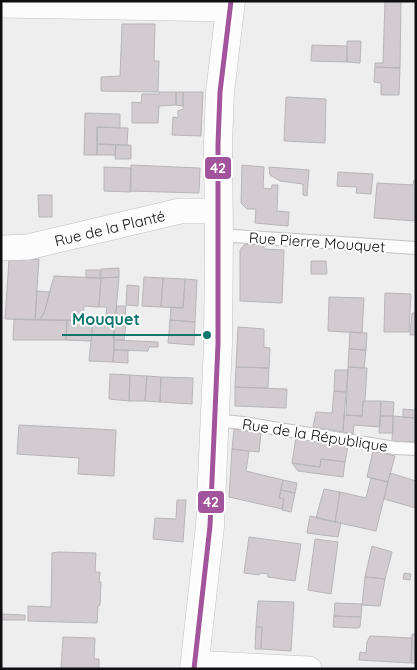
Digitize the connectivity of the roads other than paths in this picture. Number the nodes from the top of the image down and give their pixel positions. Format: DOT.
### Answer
graph roads {
  1 [pos="231,5"];
  2 [pos="1,6"];
  3 [pos="219,211"];
  4 [pos="219,237"];
  5 [pos="1,248"];
  6 [pos="416,248"];
  7 [pos="215,420"];
  8 [pos="416,449"];
  9 [pos="195,668"];
  10 [pos="309,669"];
  1 -- 2 [label="street"];
  1 -- 3 [label="street"];
  3 -- 4 [label="street"];
  3 -- 5 [label="street, Rue de la Planté"];
  4 -- 6 [label="lane, Rue Pierre Mouquet"];
  4 -- 7 [label="street"];
  7 -- 8 [label="lane, Rue de la République"];
  7 -- 9 [label="street"];
  9 -- 10 [label="street"];
}
